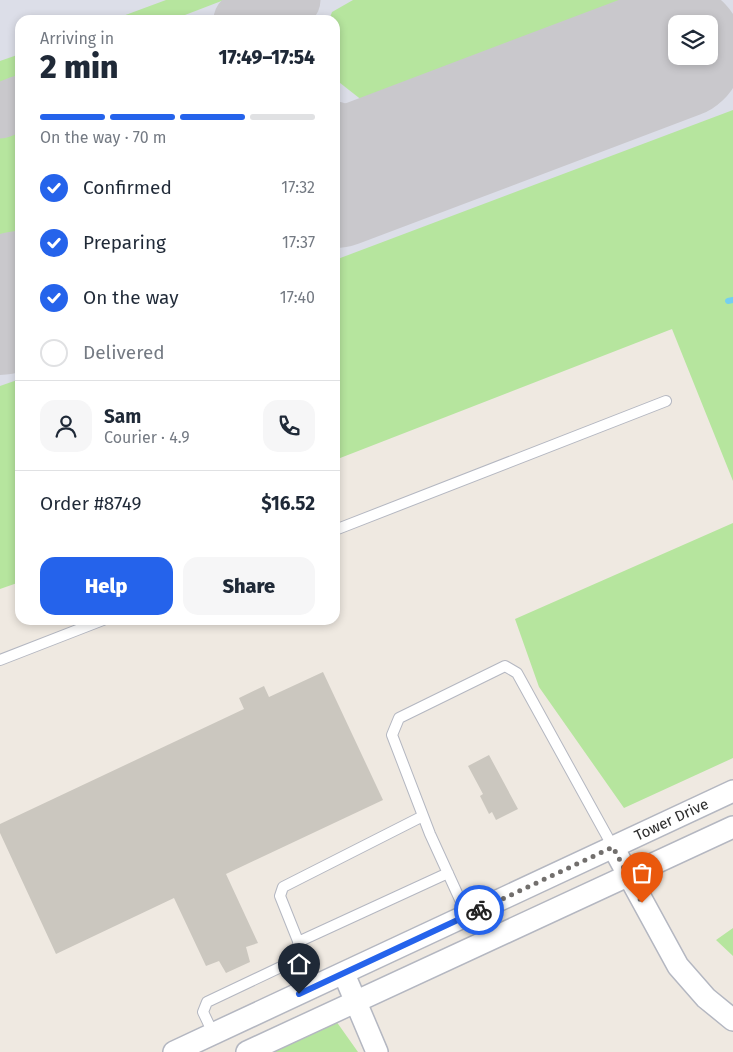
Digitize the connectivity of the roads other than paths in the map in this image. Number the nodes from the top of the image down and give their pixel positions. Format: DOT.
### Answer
graph roads {
  1 [pos="666,401"];
  2 [pos="340,528"];
  3 [pos="91,625"];
  4 [pos="0,660"];
  5 [pos="733,791"];
  6 [pos="423,816"];
  7 [pos="733,827"];
  8 [pos="613,847"];
  9 [pos="448,873"];
  10 [pos="628,877"];
  11 [pos="467,915"];
  12 [pos="298,942"];
  13 [pos="304,956"];
  14 [pos="344,974"];
  15 [pos="316,986"];
  16 [pos="356,1003"];
  17 [pos="733,1020"];
  18 [pos="213,1033"];
  19 [pos="174,1052"];
  20 [pos="247,1052"];
  21 [pos="377,1052"];
  1 -- 2 [label="lane"];
  3 -- 4 [label="lane"];
  5 -- 8 [label="street, Tower Drive"];
  6 -- 8 [label="lane"];
  6 -- 9 [label="lane"];
  6 -- 12 [label="lane"];
  7 -- 10 [label="street"];
  8 -- 10 [label="street"];
  8 -- 11 [label="street, Tower Drive"];
  9 -- 11 [label="lane"];
  9 -- 12 [label="lane"];
  10 -- 16 [label="street"];
  10 -- 17 [label="street"];
  11 -- 14 [label="street, Tower Drive"];
  12 -- 13 [label="lane"];
  13 -- 15 [label="lane"];
  13 -- 18 [label="lane"];
  14 -- 15 [label="street, Tower Drive"];
  14 -- 16 [label="street"];
  15 -- 18 [label="street, Tower Drive"];
  16 -- 20 [label="street"];
  16 -- 21 [label="street"];
  18 -- 19 [label="street, Tower Drive"];
}
